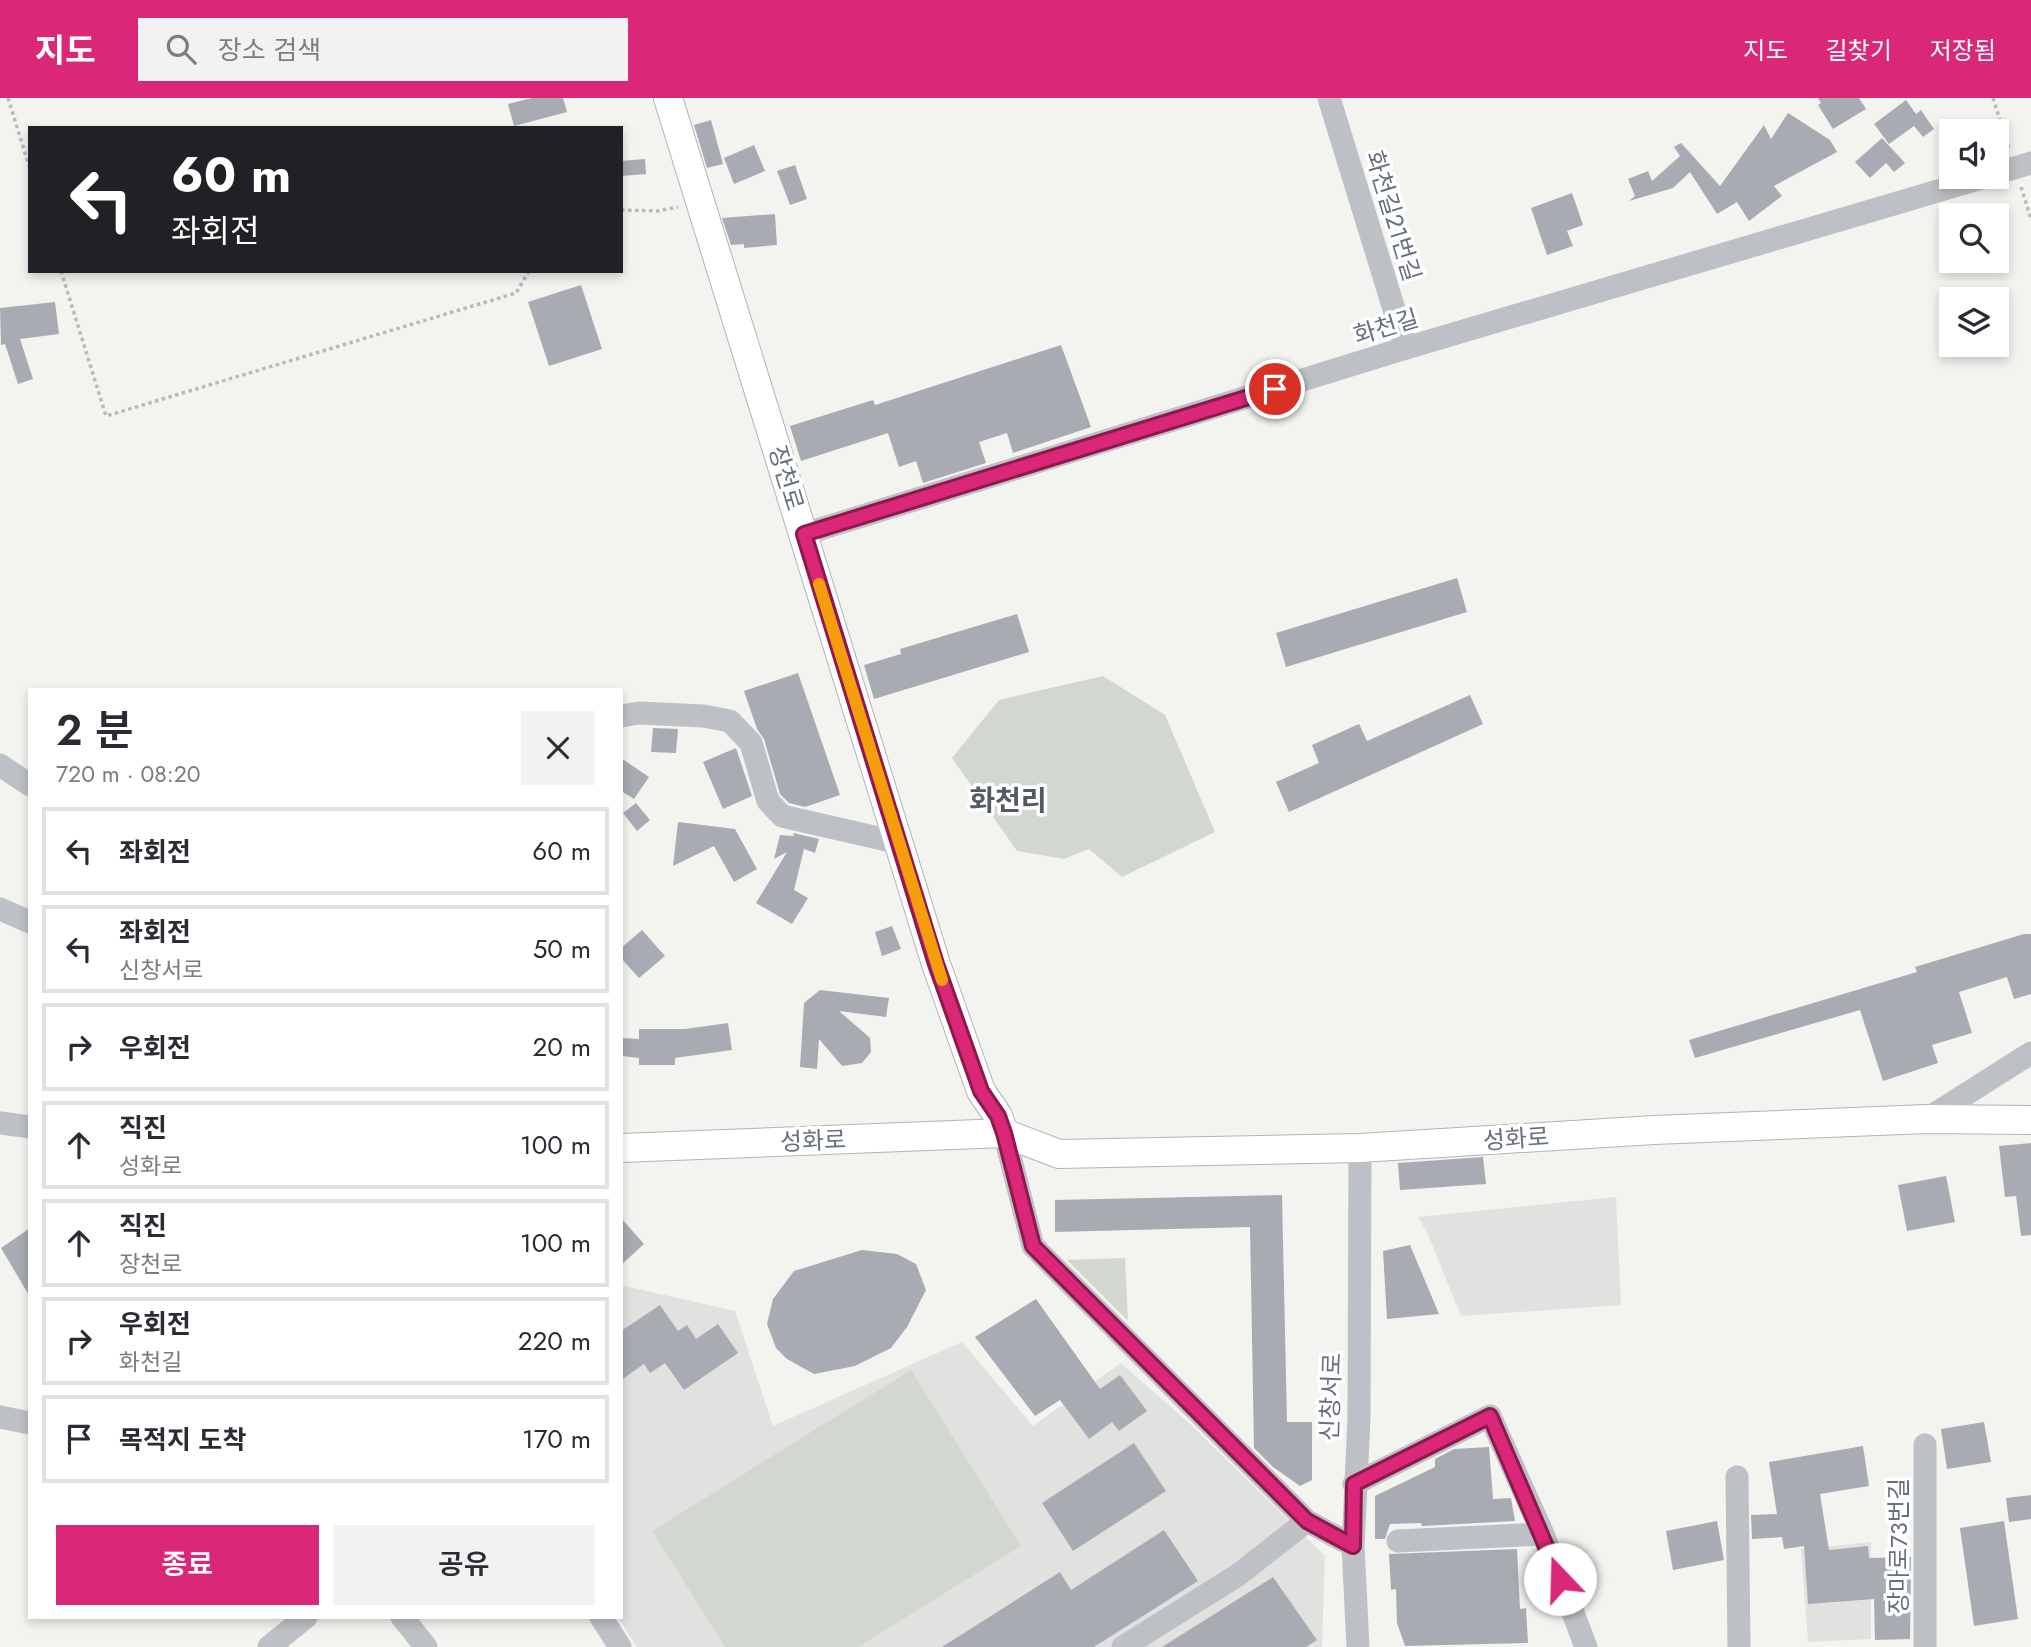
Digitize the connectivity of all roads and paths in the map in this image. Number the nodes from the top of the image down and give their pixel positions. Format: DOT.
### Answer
graph roads {
  1 [pos="8,98"];
  2 [pos="668,98"];
  3 [pos="1329,98"];
  4 [pos="28,163"];
  5 [pos="2031,163"];
  6 [pos="2009,169"];
  7 [pos="1944,189"];
  8 [pos="700,202"];
  9 [pos="623,210"];
  10 [pos="62,273"];
  11 [pos="528,273"];
  12 [pos="1406,348"];
  13 [pos="804,534"];
  14 [pos="623,716"];
  15 [pos="0,765"];
  16 [pos="28,784"];
  17 [pos="900,843"];
  18 [pos="0,909"];
  19 [pos="28,921"];
  20 [pos="2031,1053"];
  21 [pos="1927,1119"];
  22 [pos="2031,1121"];
  23 [pos="0,1122"];
  24 [pos="28,1127"];
  25 [pos="1004,1133"];
  26 [pos="623,1148"];
  27 [pos="1360,1149"];
  28 [pos="0,1417"];
  29 [pos="28,1423"];
  30 [pos="1925,1445"];
  31 [pos="1737,1477"];
  32 [pos="1354,1484"];
  33 [pos="1307,1521"];
  34 [pos="1543,1534"];
  35 [pos="1398,1541"];
  36 [pos="1353,1546"];
  37 [pos="304,1619"];
  38 [pos="404,1619"];
  39 [pos="602,1619"];
  40 [pos="269,1647"];
  41 [pos="426,1647"];
  42 [pos="620,1647"];
  43 [pos="1123,1647"];
  44 [pos="1358,1647"];
  45 [pos="1586,1647"];
  46 [pos="1739,1647"];
  47 [pos="1925,1647"];
  1 -- 4 [label="path"];
  2 -- 8 [label="main road, 장천로"];
  3 -- 12 [label="street, 화천길21번길"];
  5 -- 6 [label="street"];
  7 -- 12 [label="street, 화천길"];
  8 -- 9 [label="path"];
  8 -- 13 [label="main road, 장천로"];
  10 -- 11 [label="path"];
  12 -- 13 [label="street, 화천길"];
  13 -- 17 [label="main road, 장천로"];
  14 -- 17 [label="street"];
  15 -- 16 [label="street"];
  17 -- 25 [label="main road, 장천로"];
  18 -- 19 [label="street"];
  20 -- 21 [label="street"];
  21 -- 22 [label="main road, 성화로"];
  21 -- 27 [label="main road, 성화로"];
  23 -- 24 [label="street"];
  25 -- 26 [label="main road, 성화로"];
  25 -- 27 [label="main road, 성화로"];
  25 -- 33 [label="street"];
  27 -- 32 [label="street, 신창서로"];
  28 -- 29 [label="street"];
  30 -- 47 [label="street, 장마로73번길"];
  31 -- 46 [label="street"];
  32 -- 34 [label="street"];
  32 -- 36 [label="street, 신창서로"];
  33 -- 36 [label="street"];
  33 -- 43 [label="street"];
  34 -- 35 [label="street"];
  34 -- 45 [label="street"];
  36 -- 44 [label="street, 신창서로"];
  37 -- 40 [label="street"];
  38 -- 41 [label="street"];
  39 -- 42 [label="street"];
}
